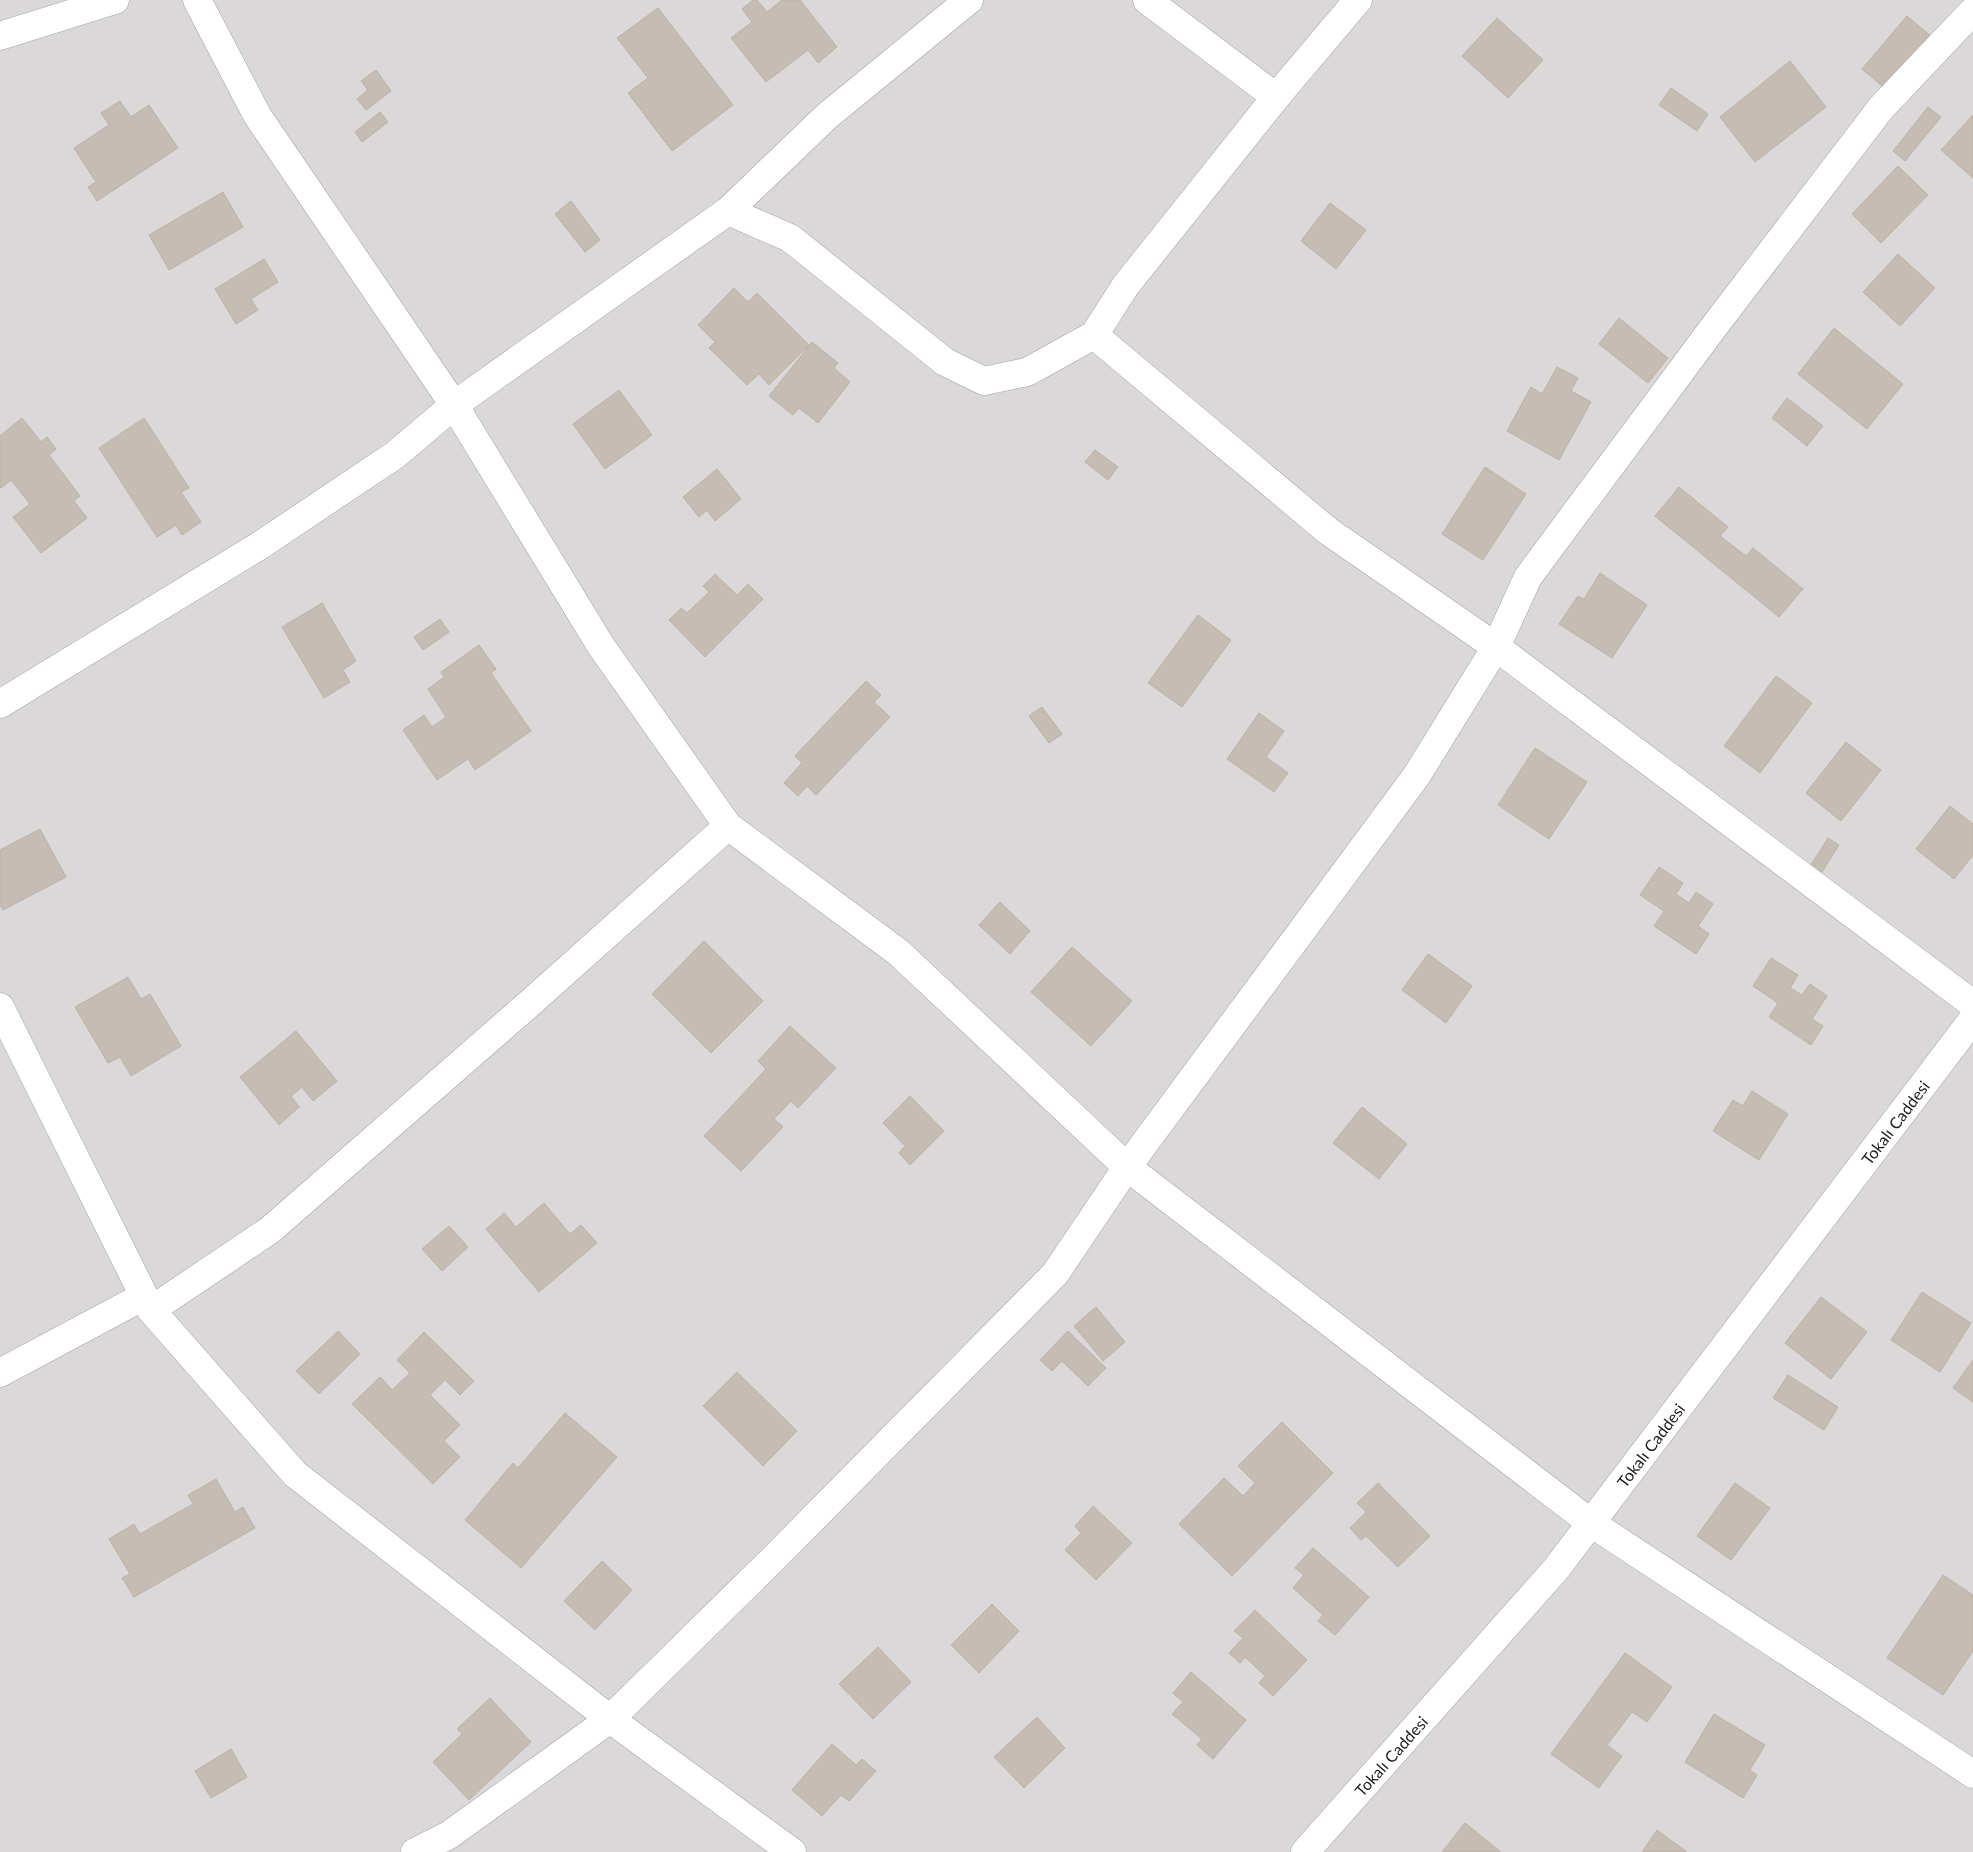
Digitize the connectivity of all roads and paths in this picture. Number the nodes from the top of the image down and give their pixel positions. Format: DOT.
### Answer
graph roads {
  1 [pos="116,0"];
  2 [pos="196,0"];
  3 [pos="969,0"];
  4 [pos="1146,0"];
  5 [pos="1358,0"];
  6 [pos="1973,11"];
  7 [pos="0,36"];
  8 [pos="1276,97"];
  9 [pos="728,211"];
  10 [pos="1094,334"];
  11 [pos="454,405"];
  12 [pos="1496,647"];
  13 [pos="0,704"];
  14 [pos="728,826"];
  15 [pos="1973,1004"];
  16 [pos="0,1007"];
  17 [pos="1973,1019"];
  18 [pos="1127,1166"];
  19 [pos="147,1303"];
  20 [pos="0,1373"];
  21 [pos="1591,1523"];
  22 [pos="610,1719"];
  23 [pos="1973,1774"];
  24 [pos="416,1852"];
  25 [pos="792,1852"];
  26 [pos="1305,1852"];
  1 -- 7 [label="street"];
  2 -- 11 [label="street"];
  3 -- 9 [label="street"];
  4 -- 8 [label="street"];
  5 -- 8 [label="street"];
  6 -- 12 [label="street"];
  8 -- 10 [label="street"];
  9 -- 10 [label="street"];
  9 -- 11 [label="street"];
  10 -- 12 [label="street"];
  11 -- 13 [label="street"];
  11 -- 14 [label="street"];
  12 -- 15 [label="street"];
  12 -- 18 [label="street"];
  14 -- 18 [label="street"];
  14 -- 19 [label="street"];
  16 -- 19 [label="street"];
  17 -- 21 [label="street, Tokalı Caddesi"];
  18 -- 21 [label="street"];
  18 -- 22 [label="street"];
  19 -- 20 [label="street"];
  19 -- 22 [label="street"];
  21 -- 23 [label="street"];
  21 -- 26 [label="street, Tokalı Caddesi"];
  22 -- 24 [label="street"];
  22 -- 25 [label="street"];
}
